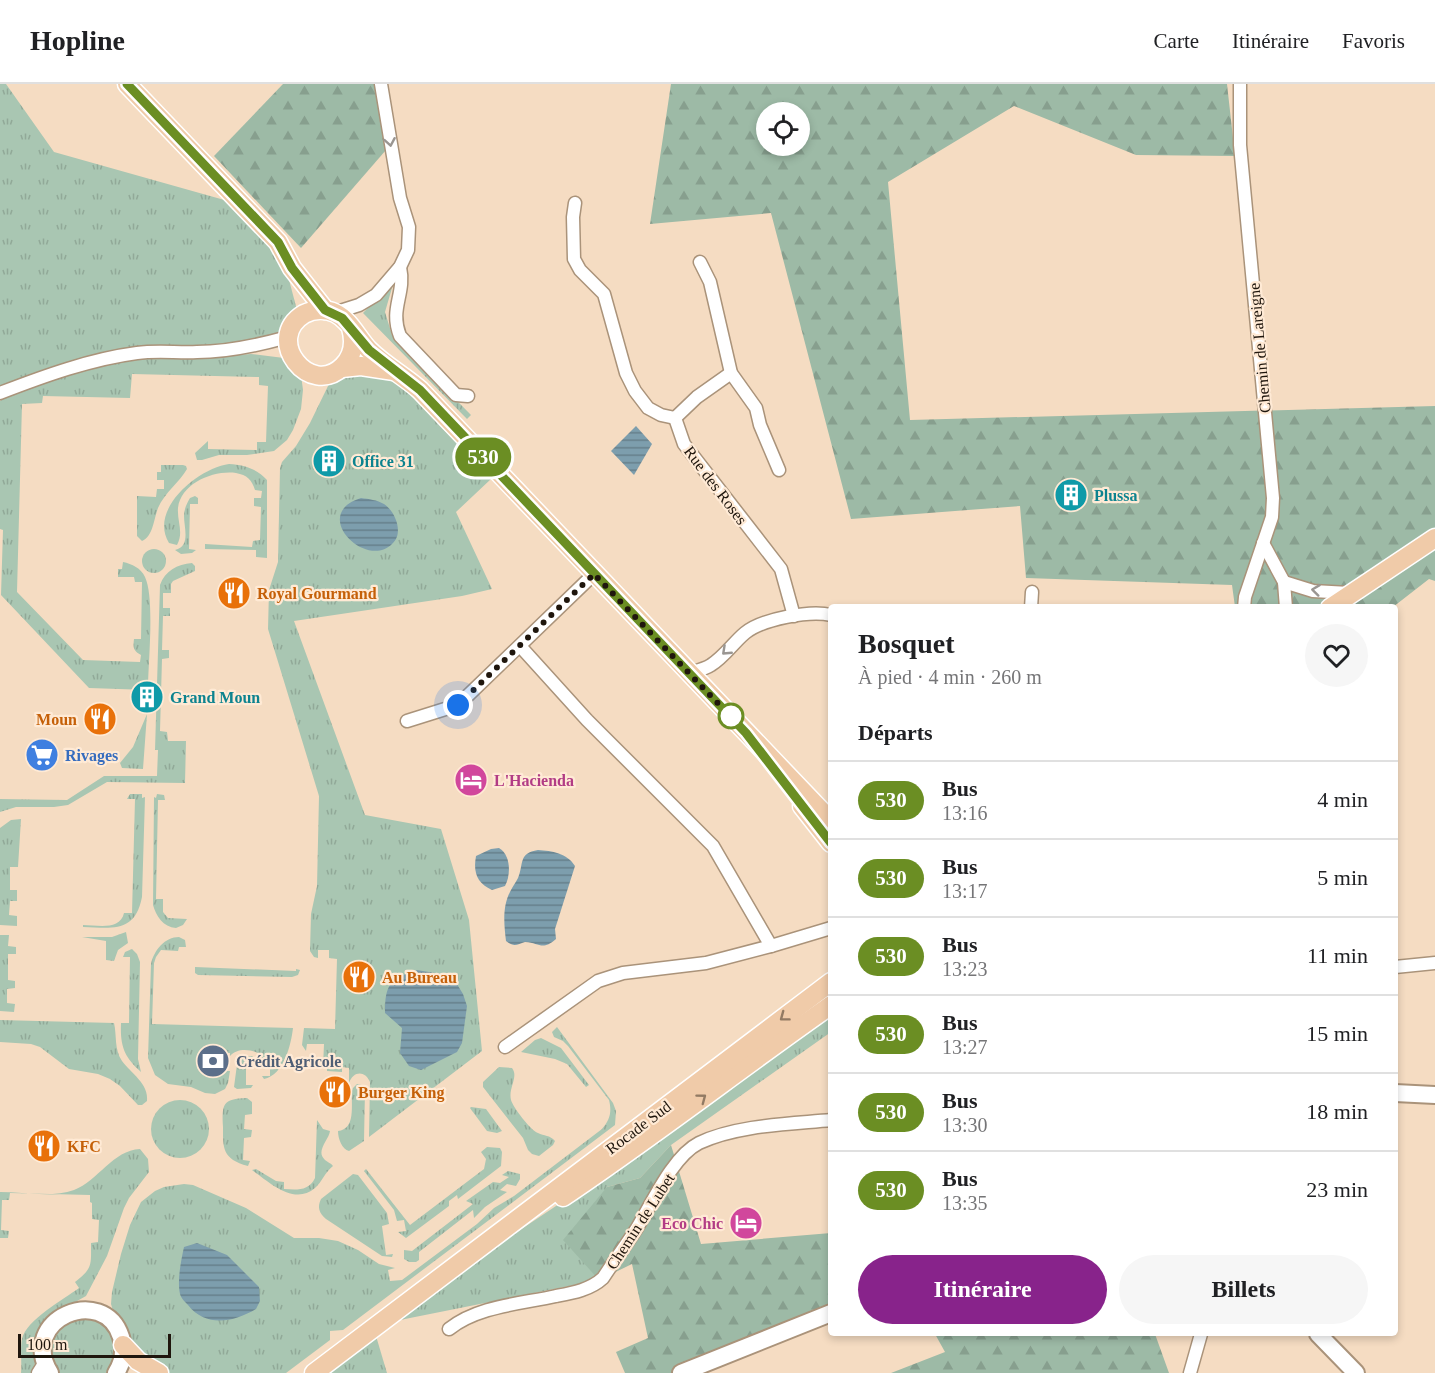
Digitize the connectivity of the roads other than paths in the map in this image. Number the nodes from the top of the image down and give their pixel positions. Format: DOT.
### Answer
graph roads {
  1 [pos="127,84"];
  2 [pos="381,84"];
  3 [pos="1240,84"];
  4 [pos="575,203"];
  5 [pos="700,262"];
  6 [pos="400,267"];
  7 [pos="292,268"];
  8 [pos="329,311"];
  9 [pos="297,320"];
  10 [pos="351,328"];
  11 [pos="289,345"];
  12 [pos="342,368"];
  13 [pos="395,371"];
  14 [pos="731,373"];
  15 [pos="0,393"];
  16 [pos="468,396"];
  17 [pos="675,418"];
  18 [pos="779,470"];
  19 [pos="1435,538"];
  20 [pos="1263,543"];
  21 [pos="594,574"];
  22 [pos="1284,582"];
  23 [pos="1032,592"];
  24 [pos="1349,593"];
  25 [pos="1031,604"];
  26 [pos="1244,604"];
  27 [pos="1286,604"];
  28 [pos="1335,604"];
  29 [pos="828,615"];
  30 [pos="794,616"];
  31 [pos="520,646"];
  32 [pos="689,673"];
  33 [pos="407,721"];
  34 [pos="746,733"];
  35 [pos="828,818"];
  36 [pos="828,839"];
  37 [pos="828,929"];
  38 [pos="771,946"];
  39 [pos="1435,963"];
  40 [pos="1398,968"];
  41 [pos="828,984"];
  42 [pos="828,1007"];
  43 [pos="505,1047"];
  44 [pos="1398,1093"];
  45 [pos="1435,1095"];
  46 [pos="828,1120"];
  47 [pos="446,1274"];
  48 [pos="828,1314"];
  49 [pos="449,1329"];
  50 [pos="1200,1336"];
  51 [pos="1320,1336"];
  52 [pos="123,1345"];
  53 [pos="350,1346"];
  54 [pos="44,1369"];
  55 [pos="118,1371"];
  56 [pos="159,1373"];
  57 [pos="300,1373"];
  58 [pos="314,1373"];
  59 [pos="681,1373"];
  60 [pos="1190,1373"];
  61 [pos="1356,1373"];
  1 -- 7 [label="main road"];
  2 -- 6 [label="street, one-way"];
  3 -- 20 [label="street, Chemin de Lareigne"];
  4 -- 17 [label="street"];
  5 -- 14 [label="street"];
  6 -- 8 [label="street"];
  6 -- 16 [label="street"];
  7 -- 8 [label="main road"];
  7 -- 9 [label="main road"];
  8 -- 9 [label="main road"];
  8 -- 10 [label="main road"];
  9 -- 11 [label="main road"];
  10 -- 12 [label="main road"];
  10 -- 13 [label="main road"];
  11 -- 12 [label="main road"];
  11 -- 15 [label="street"];
  12 -- 13 [label="main road"];
  13 -- 21 [label="main road"];
  14 -- 17 [label="street"];
  14 -- 18 [label="street"];
  17 -- 30 [label="street, Rue des Roses"];
  19 -- 24 [label="main road"];
  20 -- 22 [label="street"];
  20 -- 26 [label="street, Chemin de Lareigne"];
  21 -- 31 [label="street"];
  21 -- 32 [label="main road"];
  24 -- 22 [label="street, one-way"];
  22 -- 27 [label="street"];
  23 -- 25 [label="street"];
  24 -- 28 [label="main road"];
  29 -- 30 [label="street"];
  30 -- 32 [label="street, one-way"];
  31 -- 33 [label="street"];
  31 -- 38 [label="street"];
  32 -- 34 [label="main road"];
  34 -- 35 [label="main road"];
  34 -- 36 [label="main road"];
  37 -- 38 [label="street"];
  38 -- 43 [label="street"];
  39 -- 40 [label="street"];
  41 -- 47 [label="main road, Rocade Sud, one-way"];
  47 -- 42 [label="main road, Rocade Sud, one-way"];
  44 -- 45 [label="street"];
  46 -- 49 [label="street, Chemin de Lubet"];
  47 -- 53 [label="main road, Rocade Sud"];
  48 -- 59 [label="street"];
  50 -- 60 [label="street"];
  51 -- 61 [label="street"];
  52 -- 54 [label="street"];
  52 -- 55 [label="street"];
  52 -- 56 [label="main road"];
  53 -- 57 [label="main road"];
  53 -- 58 [label="main road, Rocade Sud"];
}
